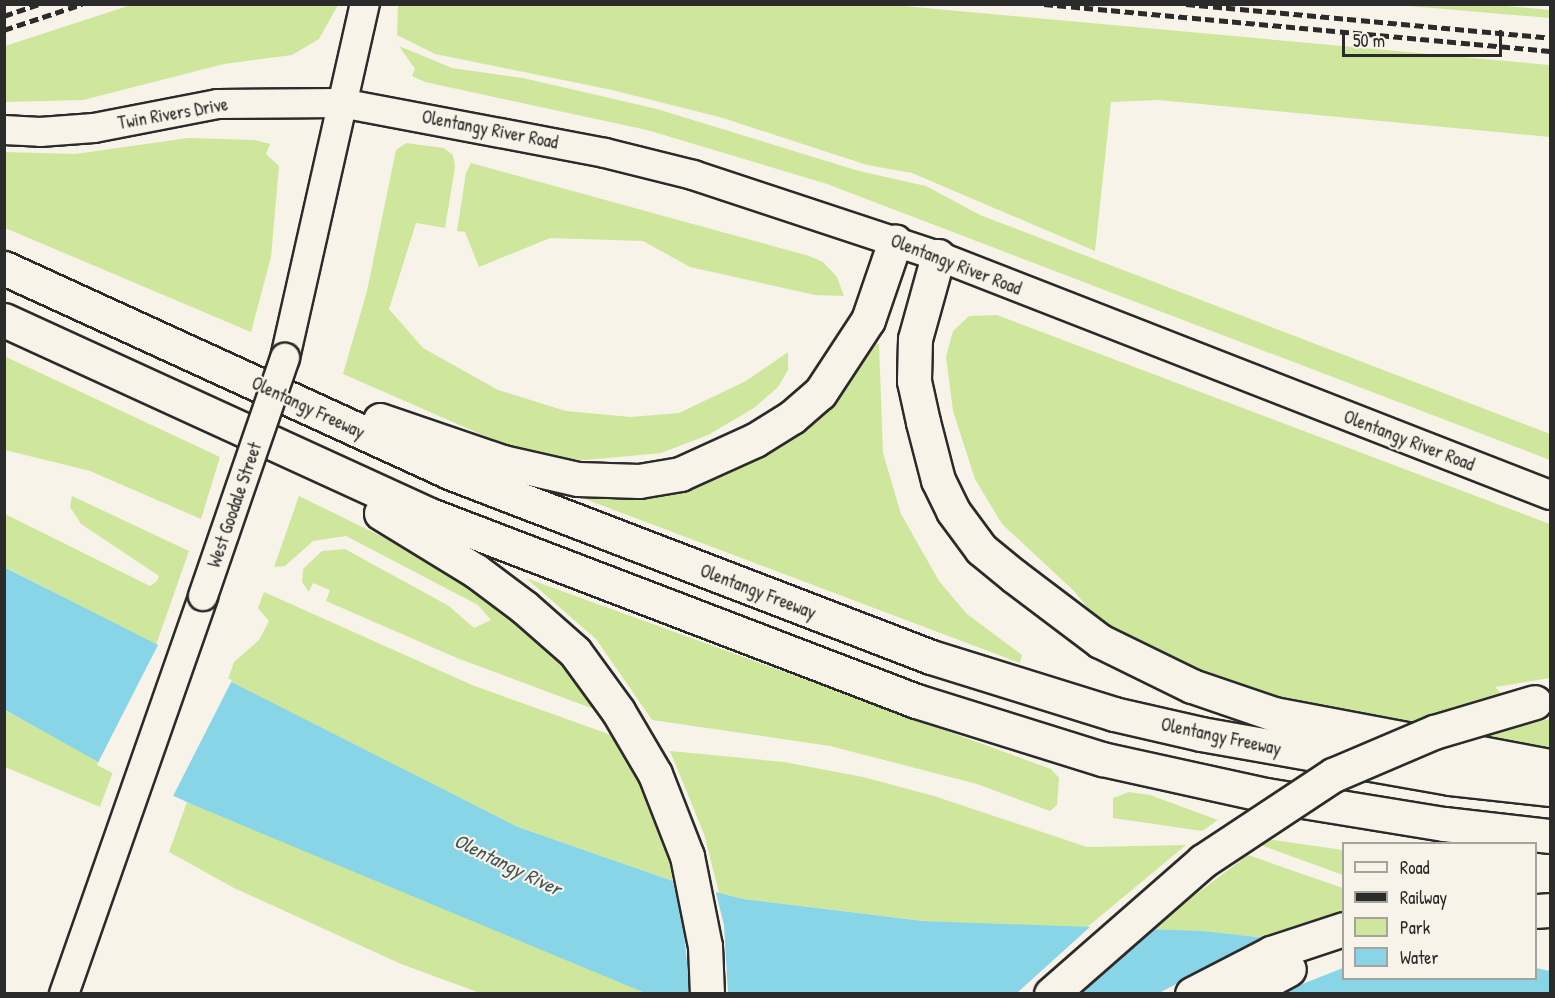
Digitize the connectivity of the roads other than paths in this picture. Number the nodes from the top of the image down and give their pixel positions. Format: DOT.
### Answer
graph roads {
  1 [pos="365,4"];
  2 [pos="341,103"];
  3 [pos="4,130"];
  4 [pos="895,241"];
  5 [pos="938,256"];
  6 [pos="4,268"];
  7 [pos="4,320"];
  8 [pos="203,360"];
  9 [pos="184,402"];
  10 [pos="1551,495"];
  11 [pos="1543,701"];
  12 [pos="1551,766"];
  13 [pos="1551,789"];
  14 [pos="1551,836"];
  15 [pos="1342,930"];
  16 [pos="1342,950"];
  17 [pos="64,993"];
  18 [pos="707,993"];
  19 [pos="1051,993"];
  20 [pos="1192,993"];
  21 [pos="1243,993"];
  1 -- 2 [label="main road, West Goodale Street"];
  2 -- 3 [label="main road, Twin Rivers Drive"];
  2 -- 4 [label="main road, Olentangy River Road"];
  2 -- 17 [label="main road, West Goodale Street, bridge"];
  4 -- 5 [label="main road, Olentangy River Road"];
  4 -- 8 [label="highway"];
  5 -- 10 [label="main road, Olentangy River Road"];
  5 -- 12 [label="highway"];
  6 -- 8 [label="highway, Olentangy Freeway"];
  7 -- 9 [label="highway"];
  8 -- 13 [label="highway, Olentangy Freeway"];
  9 -- 14 [label="highway"];
  9 -- 18 [label="highway"];
  11 -- 19 [label="highway, bridge"];
  15 -- 20 [label="highway"];
  16 -- 21 [label="highway"];
}
